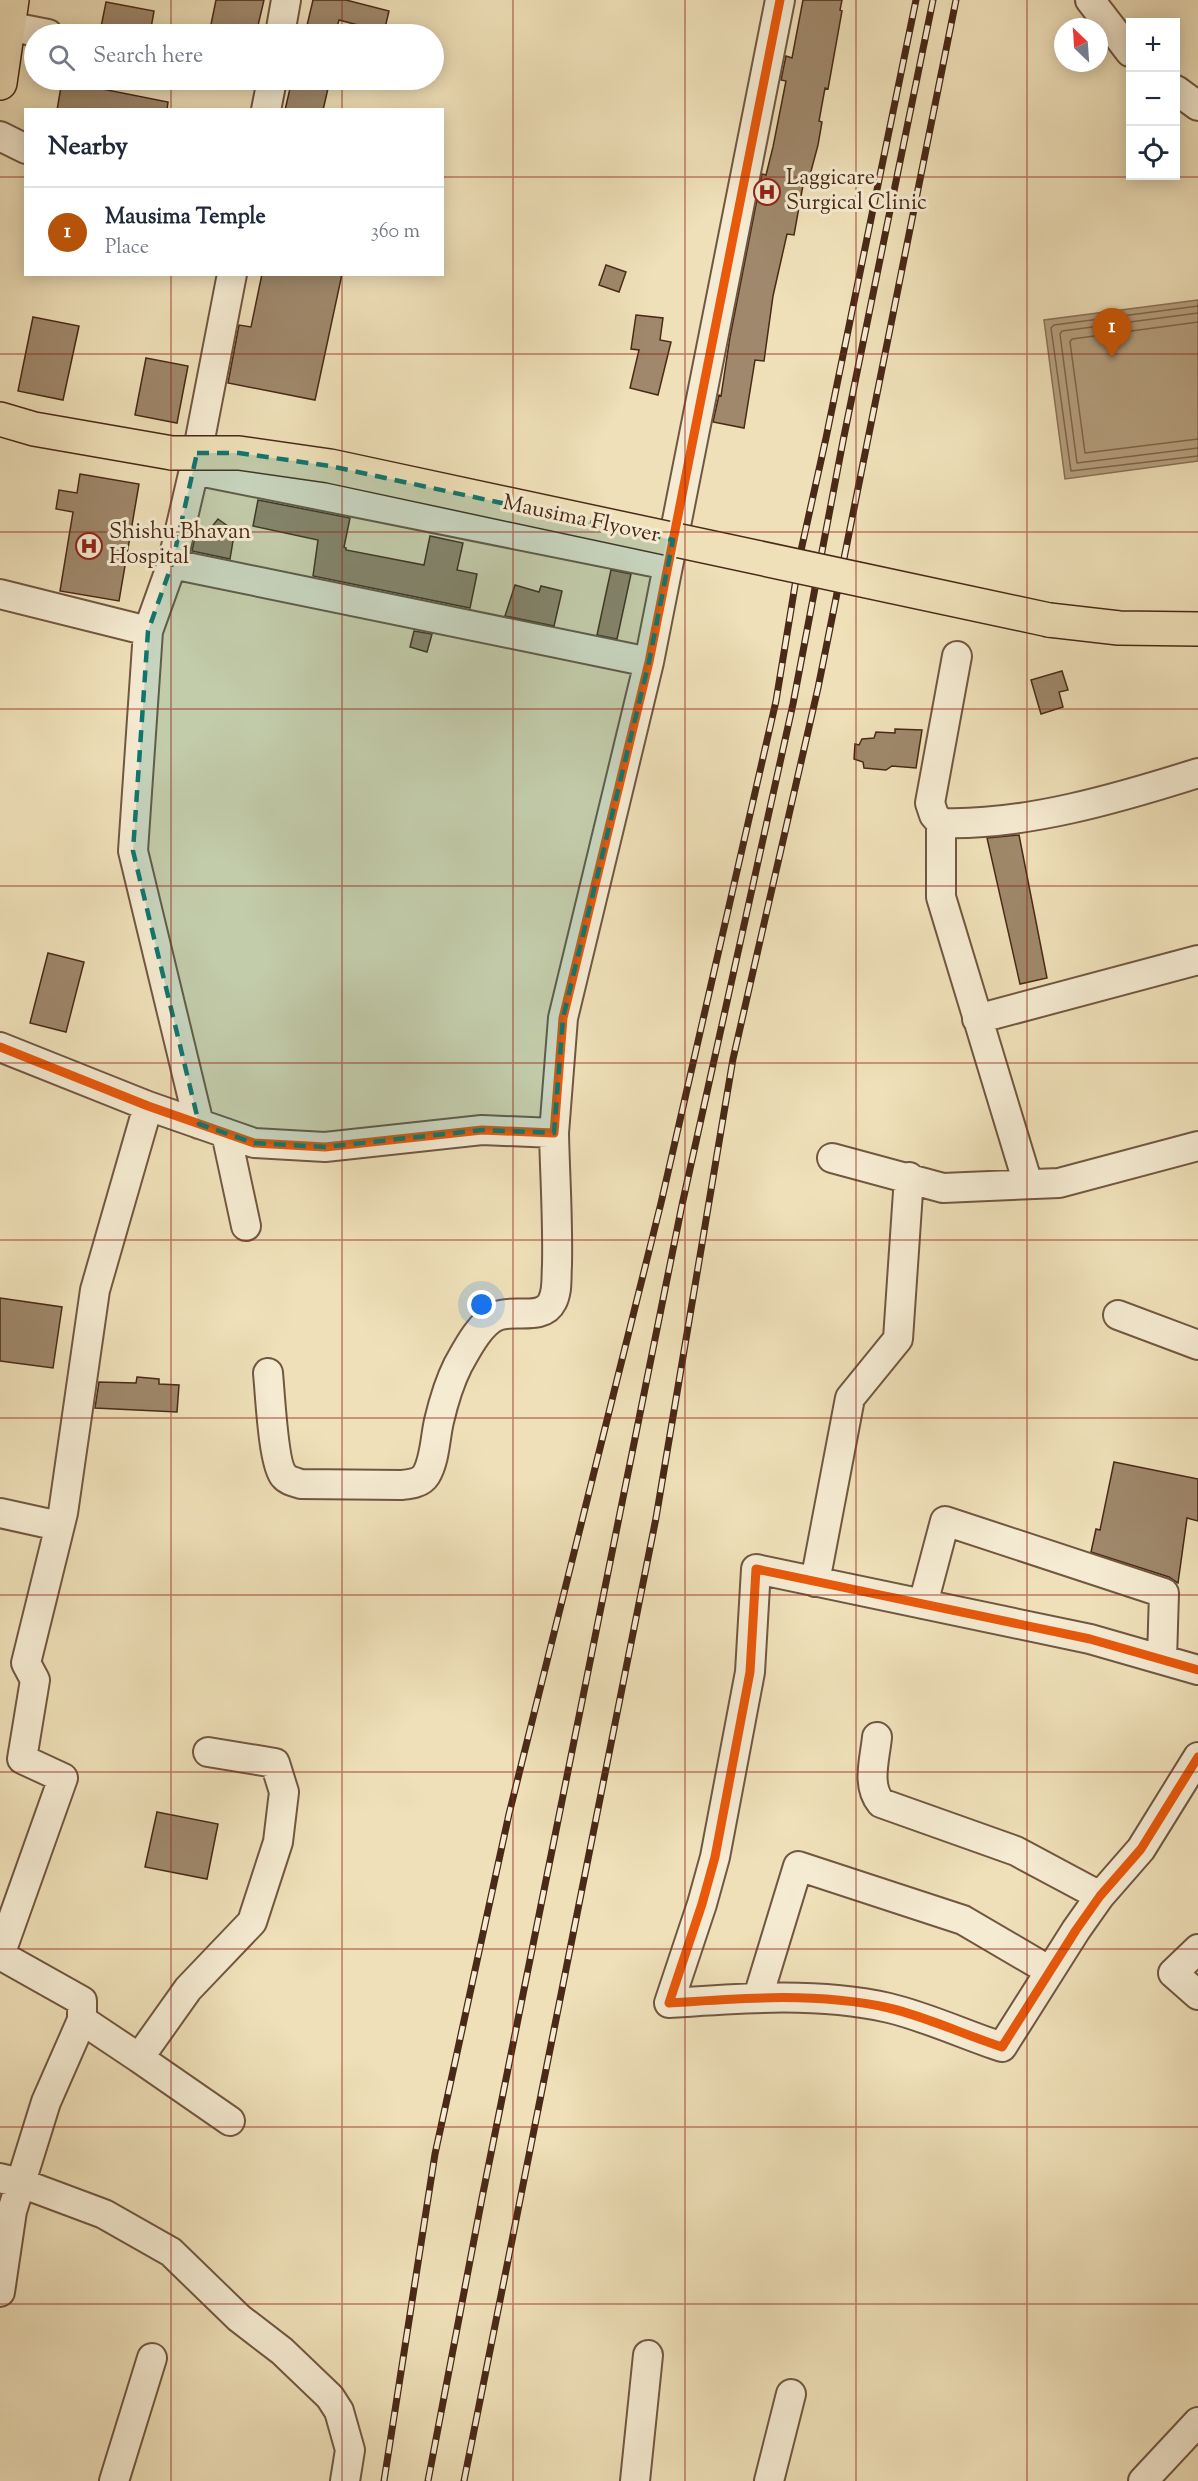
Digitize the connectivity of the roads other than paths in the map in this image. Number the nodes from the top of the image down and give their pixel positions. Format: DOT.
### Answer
graph roads {
  1 [pos="286,0"];
  2 [pos="780,0"];
  3 [pos="1090,0"];
  4 [pos="9,13"];
  5 [pos="29,24"];
  6 [pos="282,24"];
  7 [pos="1126,46"];
  8 [pos="0,83"];
  9 [pos="270,90"];
  10 [pos="1180,93"];
  11 [pos="1198,106"];
  12 [pos="266,108"];
  13 [pos="0,136"];
  14 [pos="24,147"];
  15 [pos="231,276"];
  16 [pos="0,419"];
  17 [pos="183,461"];
  18 [pos="172,564"];
  19 [pos="668,565"];
  20 [pos="0,594"];
  21 [pos="1198,629"];
  22 [pos="148,631"];
  23 [pos="957,656"];
  24 [pos="649,663"];
  25 [pos="1198,773"];
  26 [pos="941,823"];
  27 [pos="1198,960"];
  28 [pos="977,1019"];
  29 [pos="0,1047"];
  30 [pos="148,1106"];
  31 [pos="199,1124"];
  32 [pos="226,1133"];
  33 [pos="554,1133"];
  34 [pos="1198,1146"];
  35 [pos="832,1158"];
  36 [pos="909,1177"];
  37 [pos="1028,1184"];
  38 [pos="246,1226"];
  39 [pos="1118,1315"];
  40 [pos="1198,1345"];
  41 [pos="268,1373"];
  42 [pos="0,1513"];
  43 [pos="59,1526"];
  44 [pos="815,1582"];
  45 [pos="924,1604"];
  46 [pos="1162,1659"];
  47 [pos="1198,1670"];
  48 [pos="877,1737"];
  49 [pos="208,1752"];
  50 [pos="1198,1757"];
  51 [pos="1100,1896"];
  52 [pos="1198,1949"];
  53 [pos="1050,1971"];
  54 [pos="1198,1995"];
  55 [pos="758,1997"];
  56 [pos="82,2020"];
  57 [pos="139,2058"];
  58 [pos="230,2121"];
  59 [pos="10,2180"];
  60 [pos="0,2292"];
  61 [pos="648,2355"];
  62 [pos="152,2358"];
  63 [pos="791,2394"];
  64 [pos="1198,2422"];
  65 [pos="114,2481"];
  66 [pos="345,2481"];
  67 [pos="635,2481"];
  68 [pos="769,2481"];
  69 [pos="1143,2481"];
  1 -- 6 [label="street"];
  2 -- 19 [label="street"];
  3 -- 7 [label="street"];
  4 -- 5 [label="street"];
  4 -- 8 [label="main road"];
  9 -- 12 [label="street"];
  10 -- 11 [label="street"];
  13 -- 14 [label="street"];
  15 -- 17 [label="street"];
  16 -- 17 [label="main road, Mausima Flyover"];
  17 -- 18 [label="street"];
  17 -- 19 [label="street"];
  17 -- 21 [label="main road, Mausima Flyover, bridge"];
  18 -- 22 [label="street"];
  18 -- 24 [label="street"];
  19 -- 24 [label="street"];
  20 -- 22 [label="street"];
  22 -- 31 [label="street"];
  23 -- 26 [label="street"];
  24 -- 33 [label="street"];
  25 -- 26 [label="street"];
  26 -- 28 [label="street"];
  27 -- 28 [label="street"];
  28 -- 37 [label="street"];
  29 -- 30 [label="street"];
  30 -- 31 [label="street"];
  30 -- 43 [label="street"];
  31 -- 32 [label="street"];
  32 -- 33 [label="street"];
  32 -- 38 [label="street"];
  33 -- 41 [label="street"];
  34 -- 37 [label="street"];
  35 -- 36 [label="street"];
  36 -- 37 [label="street"];
  36 -- 44 [label="street"];
  39 -- 40 [label="street"];
  42 -- 43 [label="street"];
  43 -- 56 [label="street"];
  44 -- 45 [label="street"];
  44 -- 55 [label="street"];
  45 -- 46 [label="street"];
  45 -- 46 [label="street"];
  46 -- 47 [label="street"];
  48 -- 51 [label="street"];
  49 -- 57 [label="street"];
  50 -- 51 [label="street"];
  51 -- 53 [label="street"];
  52 -- 54 [label="street"];
  53 -- 55 [label="street"];
  53 -- 55 [label="street"];
  56 -- 57 [label="street"];
  56 -- 59 [label="street"];
  57 -- 58 [label="street"];
  59 -- 60 [label="street"];
  59 -- 66 [label="street"];
  61 -- 67 [label="street"];
  62 -- 65 [label="street"];
  63 -- 68 [label="street"];
  64 -- 69 [label="street"];
}
